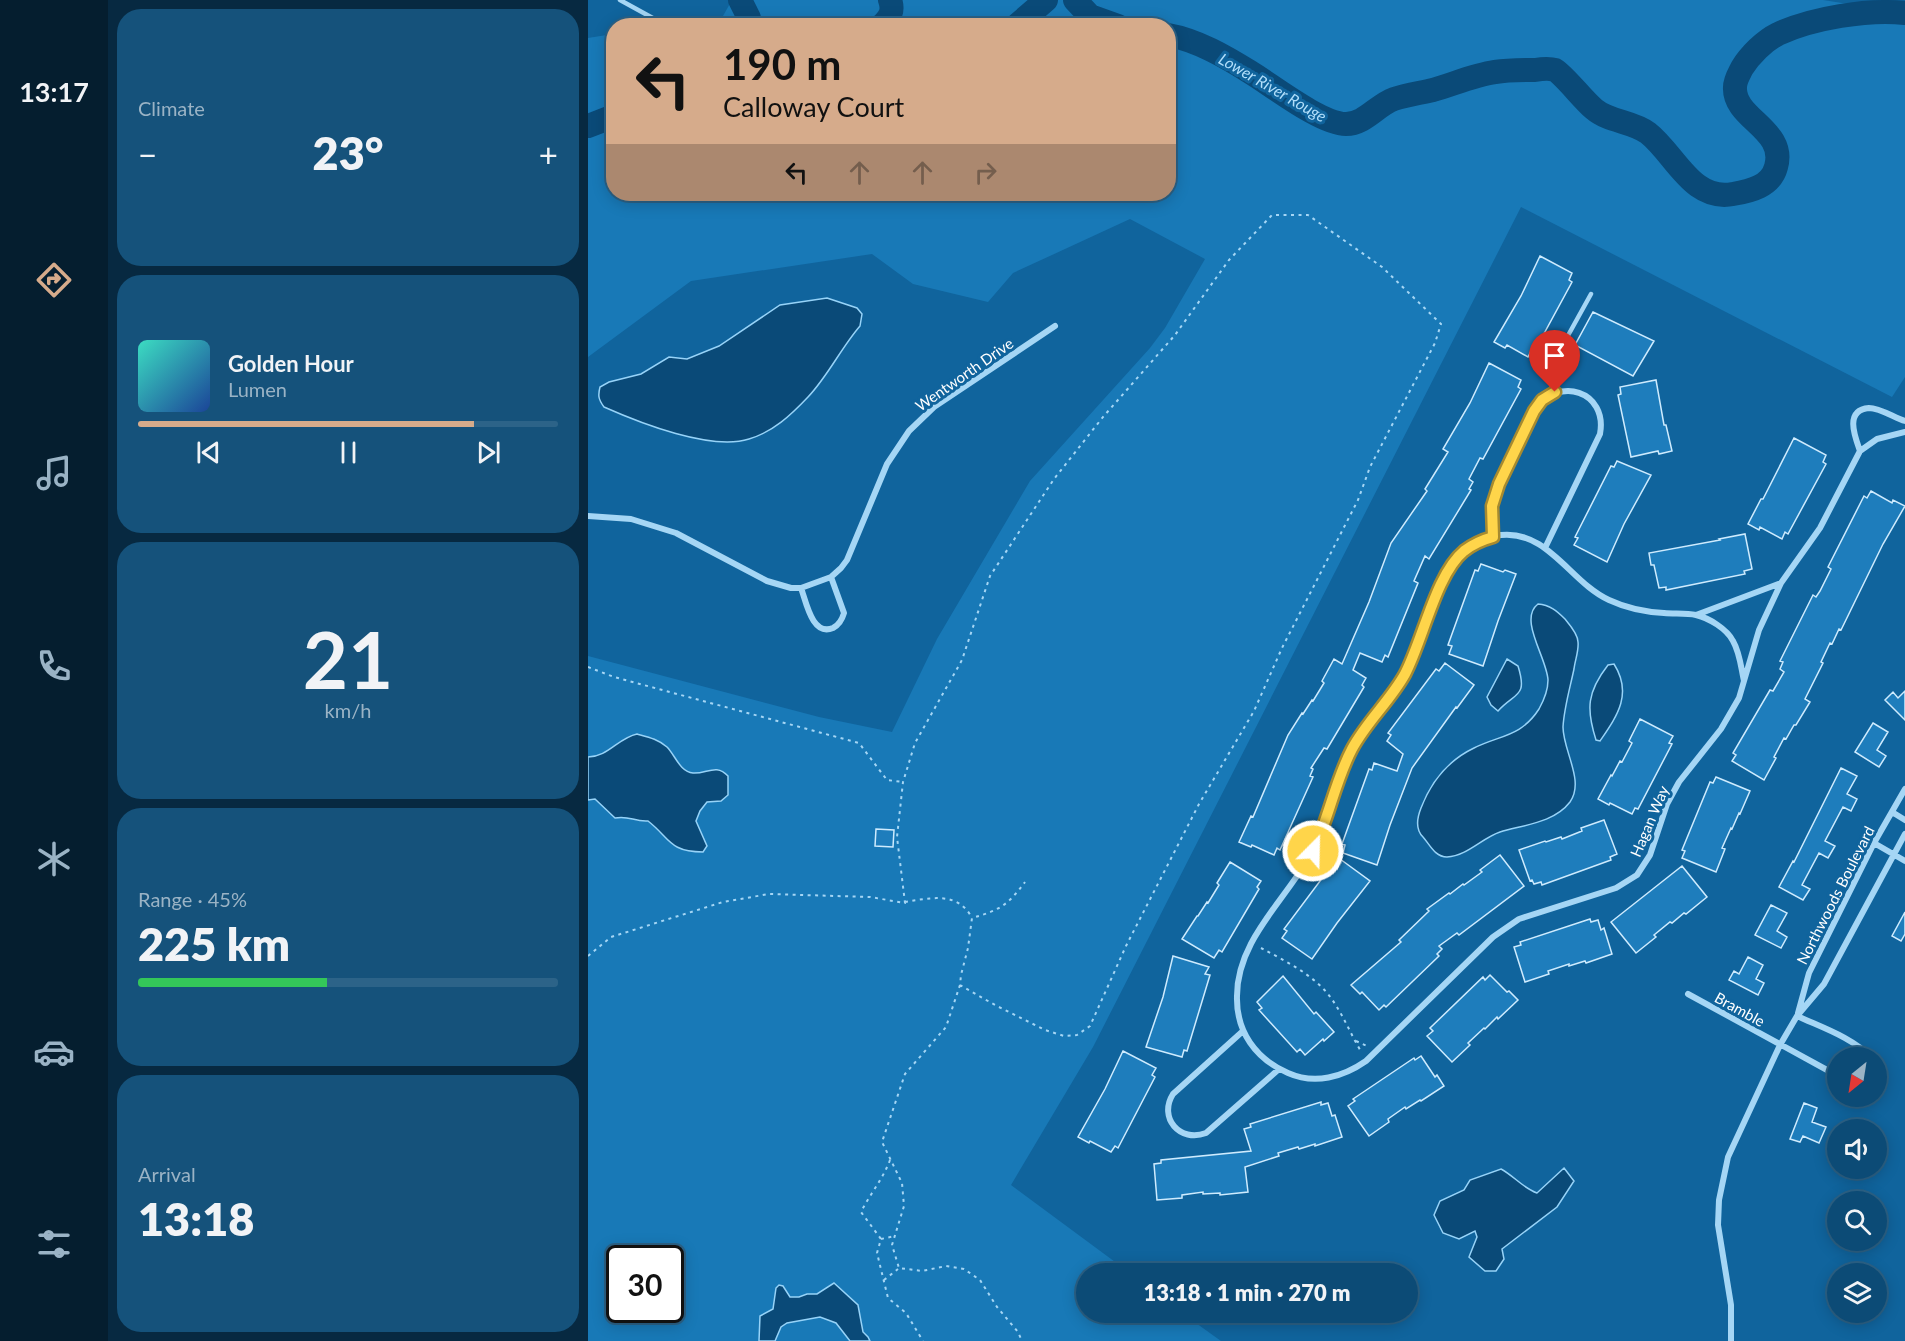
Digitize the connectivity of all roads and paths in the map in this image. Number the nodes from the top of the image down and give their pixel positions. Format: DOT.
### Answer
graph roads {
  1 [pos="620,0"];
  2 [pos="653,18"];
  3 [pos="1591,294"];
  4 [pos="1055,326"];
  5 [pos="1551,394"];
  6 [pos="1905,422"];
  7 [pos="1905,432"];
  8 [pos="1860,451"];
  9 [pos="588,516"];
  10 [pos="1493,537"];
  11 [pos="1545,548"];
  12 [pos="831,577"];
  13 [pos="1781,583"];
  14 [pos="801,588"];
  15 [pos="1696,615"];
  16 [pos="588,667"];
  17 [pos="1744,681"];
  18 [pos="903,782"];
  19 [pos="1905,789"];
  20 [pos="1892,812"];
  21 [pos="1905,819"];
  22 [pos="1905,834"];
  23 [pos="1874,843"];
  24 [pos="1895,855"];
  25 [pos="1905,861"];
  26 [pos="1025,882"];
  27 [pos="905,903"];
  28 [pos="972,918"];
  29 [pos="1252,943"];
  30 [pos="588,956"];
  31 [pos="960,985"];
  32 [pos="1688,994"];
  33 [pos="1797,1016"];
  34 [pos="1243,1031"];
  35 [pos="1353,1039"];
  36 [pos="1780,1045"];
  37 [pos="1367,1046"];
  38 [pos="1862,1047"];
  39 [pos="1366,1061"];
  40 [pos="1279,1069"];
  41 [pos="1827,1070"];
  42 [pos="890,1159"];
  43 [pos="895,1236"];
  44 [pos="881,1239"];
  45 [pos="899,1268"];
  46 [pos="884,1280"];
  47 [pos="923,1341"];
  48 [pos="1022,1341"];
  49 [pos="1731,1341"];
  1 -- 2 [label="lane"];
  3 -- 5 [label="lane"];
  4 -- 12 [label="street, Wentworth Drive"];
  5 -- 10 [label="street"];
  5 -- 11 [label="street"];
  6 -- 8 [label="street"];
  7 -- 8 [label="street"];
  8 -- 13 [label="street, Hagan Way"];
  9 -- 14 [label="street"];
  10 -- 11 [label="street"];
  10 -- 29 [label="street"];
  11 -- 15 [label="street"];
  12 -- 14 [label="street"];
  12 -- 14 [label="street"];
  13 -- 15 [label="street"];
  13 -- 17 [label="street, Hagan Way"];
  15 -- 17 [label="street"];
  16 -- 18 [label="path"];
  17 -- 39 [label="street, Hagan Way"];
  18 -- 27 [label="path"];
  18 -- 31 [label="path"];
  19 -- 20 [label="street, Northwoods Boulevard"];
  20 -- 21 [label="street"];
  20 -- 23 [label="street, Northwoods Boulevard"];
  22 -- 24 [label="street, Northwoods Boulevard"];
  23 -- 24 [label="street"];
  23 -- 33 [label="street, Northwoods Boulevard"];
  24 -- 25 [label="street"];
  24 -- 33 [label="street, Northwoods Boulevard"];
  26 -- 28 [label="path"];
  27 -- 28 [label="path"];
  27 -- 30 [label="path"];
  28 -- 31 [label="path"];
  29 -- 34 [label="street"];
  29 -- 35 [label="path"];
  31 -- 42 [label="path"];
  32 -- 36 [label="street, Bramble"];
  33 -- 36 [label="street, Northwoods Boulevard"];
  33 -- 38 [label="street"];
  34 -- 40 [label="street, Hagan Way"];
  34 -- 40 [label="street"];
  35 -- 37 [label="path"];
  35 -- 39 [label="path"];
  36 -- 41 [label="street, Bramble"];
  36 -- 49 [label="street, Northwoods Boulevard"];
  39 -- 40 [label="street, Hagan Way"];
  42 -- 43 [label="path"];
  42 -- 44 [label="path"];
  43 -- 44 [label="path"];
  43 -- 45 [label="path"];
  44 -- 46 [label="path"];
  45 -- 46 [label="path"];
  45 -- 48 [label="path"];
  46 -- 47 [label="path"];
}
